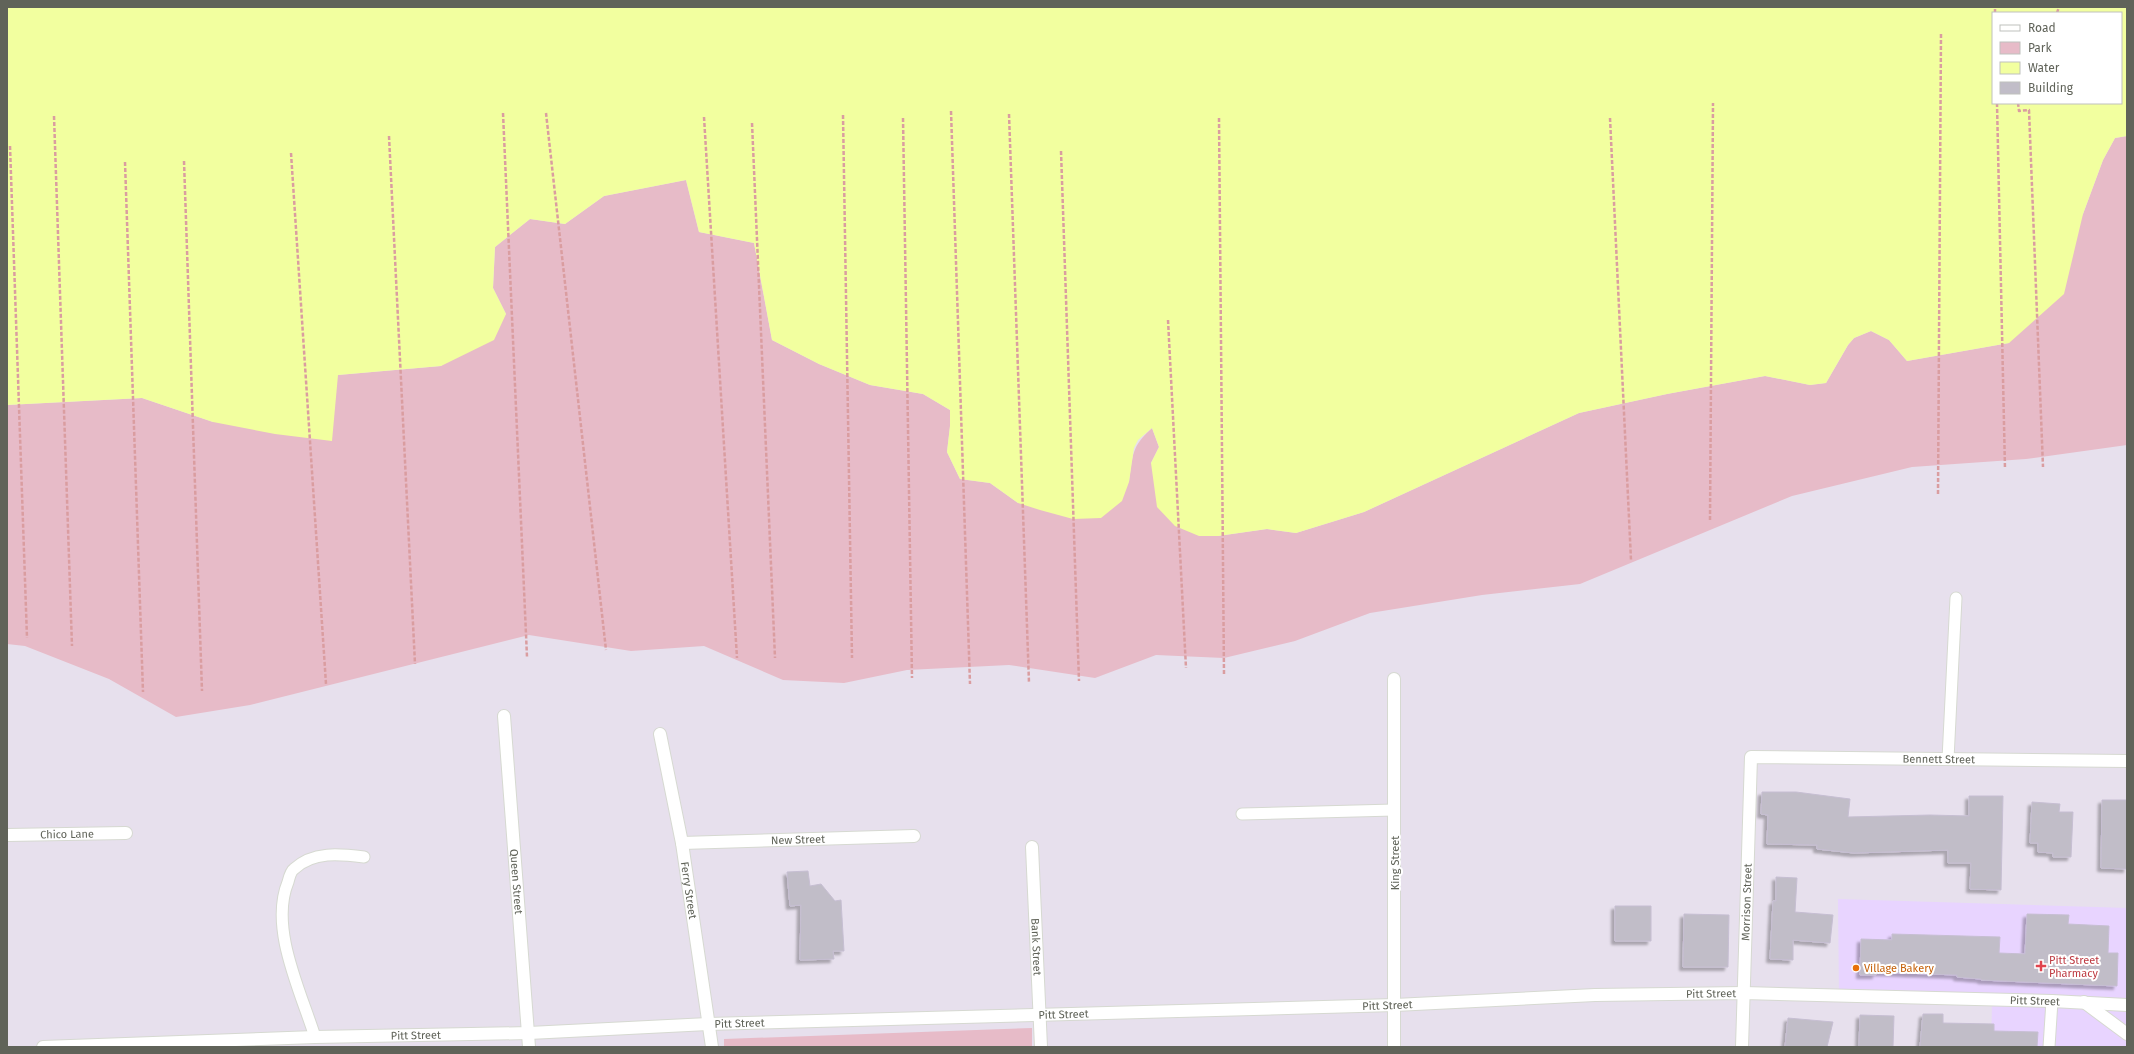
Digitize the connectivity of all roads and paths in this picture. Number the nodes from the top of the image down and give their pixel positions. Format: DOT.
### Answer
graph roads {
  1 [pos="1941,33"];
  2 [pos="1713,102"];
  3 [pos="1997,104"];
  4 [pos="2018,104"];
  5 [pos="950,111"];
  6 [pos="546,113"];
  7 [pos="503,114"];
  8 [pos="1009,114"];
  9 [pos="843,115"];
  10 [pos="54,116"];
  11 [pos="704,117"];
  12 [pos="903,118"];
  13 [pos="1219,118"];
  14 [pos="1610,118"];
  15 [pos="752,123"];
  16 [pos="388,136"];
  17 [pos="10,146"];
  18 [pos="1060,151"];
  19 [pos="291,153"];
  20 [pos="184,161"];
  21 [pos="124,162"];
  22 [pos="1168,320"];
  23 [pos="2043,467"];
  24 [pos="2005,469"];
  25 [pos="1938,494"];
  26 [pos="1710,520"];
  27 [pos="1631,560"];
  28 [pos="1956,598"];
  29 [pos="27,638"];
  30 [pos="72,646"];
  31 [pos="606,650"];
  32 [pos="526,657"];
  33 [pos="737,658"];
  34 [pos="775,658"];
  35 [pos="852,658"];
  36 [pos="415,664"];
  37 [pos="1186,668"];
  38 [pos="1224,674"];
  39 [pos="912,678"];
  40 [pos="1394,679"];
  41 [pos="1079,681"];
  42 [pos="1029,683"];
  43 [pos="326,684"];
  44 [pos="970,684"];
  45 [pos="202,691"];
  46 [pos="143,692"];
  47 [pos="504,716"];
  48 [pos="660,734"];
  49 [pos="1751,757"];
  50 [pos="1948,759"];
  51 [pos="2127,761"];
  52 [pos="1394,810"];
  53 [pos="1242,814"];
  54 [pos="126,834"];
  55 [pos="7,835"];
  56 [pos="914,836"];
  57 [pos="682,843"];
  58 [pos="1032,848"];
  59 [pos="364,857"];
  60 [pos="1744,993"];
  61 [pos="2052,1001"];
  62 [pos="2084,1002"];
  63 [pos="1395,1005"];
  64 [pos="2127,1005"];
  65 [pos="1041,1016"];
  66 [pos="708,1024"];
  67 [pos="529,1033"];
  68 [pos="2127,1034"];
  69 [pos="315,1038"];
  70 [pos="159,1045"];
  71 [pos="43,1047"];
  72 [pos="529,1047"];
  73 [pos="712,1047"];
  74 [pos="1042,1047"];
  75 [pos="1394,1047"];
  76 [pos="1742,1047"];
  77 [pos="2049,1047"];
  1 -- 25 [label="path"];
  2 -- 26 [label="path"];
  3 -- 24 [label="path"];
  4 -- 23 [label="path"];
  5 -- 44 [label="path"];
  6 -- 31 [label="path"];
  7 -- 32 [label="path"];
  8 -- 42 [label="path"];
  9 -- 35 [label="path"];
  10 -- 30 [label="path"];
  11 -- 33 [label="path"];
  12 -- 39 [label="path"];
  13 -- 38 [label="path"];
  14 -- 27 [label="path"];
  15 -- 34 [label="path"];
  16 -- 36 [label="path"];
  17 -- 29 [label="path"];
  18 -- 41 [label="path"];
  19 -- 43 [label="path"];
  20 -- 45 [label="path"];
  21 -- 46 [label="path"];
  22 -- 37 [label="path"];
  28 -- 50 [label="lane"];
  40 -- 52 [label="street, King Street"];
  47 -- 67 [label="street, Queen Street"];
  48 -- 57 [label="street, Ferry Street"];
  49 -- 50 [label="street, Bennett Street"];
  49 -- 60 [label="street, Morrison Street"];
  50 -- 51 [label="street, Bennett Street"];
  52 -- 53 [label="lane"];
  52 -- 63 [label="street, King Street"];
  54 -- 55 [label="street, Chico Lane"];
  56 -- 57 [label="street, New Street"];
  57 -- 66 [label="street, Ferry Street"];
  58 -- 65 [label="street, Bank Street"];
  59 -- 69 [label="lane"];
  60 -- 61 [label="street, Pitt Street"];
  60 -- 63 [label="street, Pitt Street"];
  60 -- 76 [label="street, Morrison Street"];
  61 -- 62 [label="street, Pitt Street"];
  61 -- 77 [label="lane"];
  62 -- 64 [label="street, Pitt Street"];
  62 -- 68 [label="street"];
  63 -- 65 [label="street, Pitt Street"];
  63 -- 75 [label="street, King Street"];
  65 -- 66 [label="street, Pitt Street"];
  65 -- 74 [label="street, Bank Street"];
  66 -- 67 [label="street, Pitt Street"];
  66 -- 73 [label="street, Ferry Street"];
  67 -- 69 [label="street, Pitt Street"];
  67 -- 72 [label="street, Queen Street"];
  69 -- 70 [label="street, Pitt Street"];
  70 -- 71 [label="street, Pitt Street"];
}
